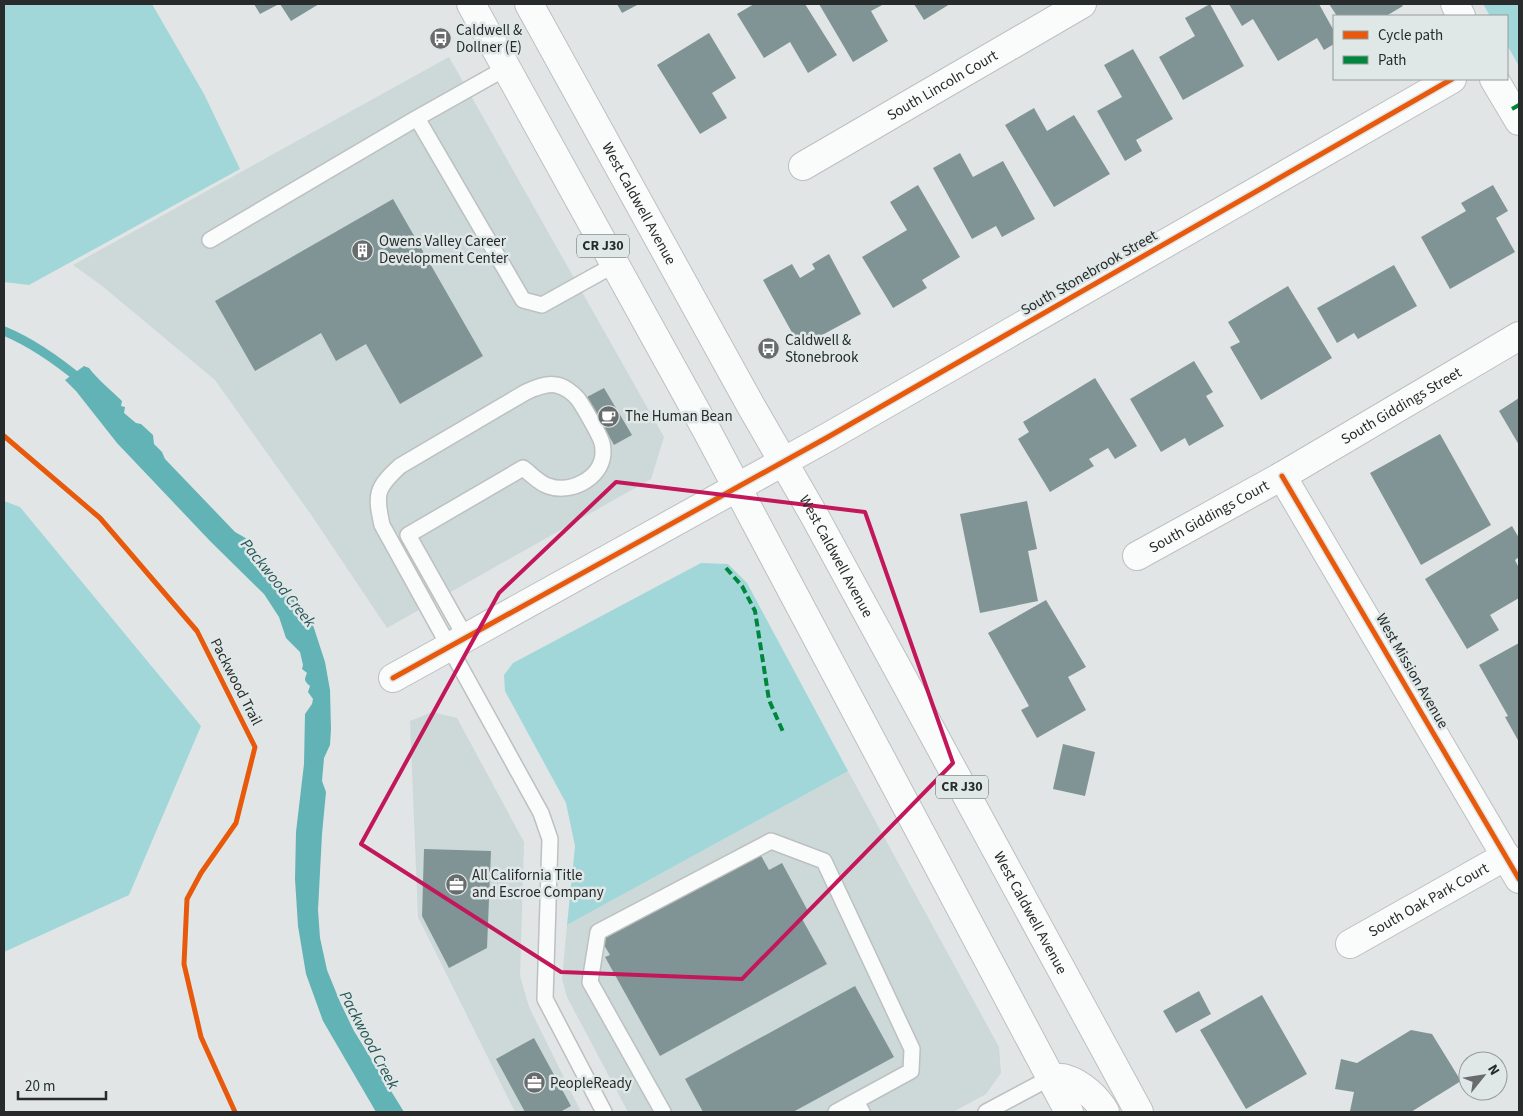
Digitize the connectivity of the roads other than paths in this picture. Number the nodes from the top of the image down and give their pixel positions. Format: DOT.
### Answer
graph roads {
  1 [pos="471,4"];
  2 [pos="529,4"];
  3 [pos="1082,4"];
  4 [pos="506,68"];
  5 [pos="1450,80"];
  6 [pos="1495,80"];
  7 [pos="417,118"];
  8 [pos="1519,121"];
  9 [pos="803,166"];
  10 [pos="210,240"];
  11 [pos="614,265"];
  12 [pos="1519,336"];
  13 [pos="783,462"];
  14 [pos="1282,476"];
  15 [pos="738,488"];
  16 [pos="1137,556"];
  17 [pos="458,642"];
  18 [pos="393,678"];
  19 [pos="1506,856"];
  20 [pos="1519,879"];
  21 [pos="1350,944"];
  22 [pos="1050,1078"];
  23 [pos="859,1107"];
  24 [pos="1061,1110"];
  25 [pos="604,1112"];
  26 [pos="663,1112"];
  27 [pos="836,1112"];
  28 [pos="986,1112"];
  29 [pos="1106,1112"];
  30 [pos="1139,1112"];
  1 -- 4 [label="street, CR J30"];
  2 -- 13 [label="street, West Caldwell Avenue / CR J30"];
  3 -- 9 [label="street, South Lincoln Court"];
  4 -- 7 [label="lane"];
  4 -- 11 [label="street, CR J30"];
  5 -- 13 [label="street, South Stonebrook Street"];
  6 -- 8 [label="street"];
  7 -- 10 [label="lane"];
  7 -- 11 [label="lane"];
  11 -- 15 [label="street, CR J30"];
  12 -- 14 [label="street, South Giddings Street"];
  13 -- 15 [label="street, South Stonebrook Street"];
  13 -- 30 [label="street, West Caldwell Avenue / CR J30"];
  14 -- 16 [label="street, South Giddings Court"];
  14 -- 19 [label="street, West Mission Avenue"];
  15 -- 17 [label="street, South Stonebrook Street"];
  15 -- 22 [label="street, CR J30"];
  17 -- 17 [label="lane"];
  17 -- 18 [label="street, South Stonebrook Street"];
  17 -- 25 [label="lane"];
  19 -- 20 [label="street, West Mission Avenue"];
  19 -- 21 [label="street, South Oak Park Court"];
  22 -- 24 [label="street, CR J30"];
  22 -- 28 [label="lane"];
  22 -- 29 [label="street"];
  23 -- 26 [label="lane"];
  23 -- 27 [label="lane"];
}
